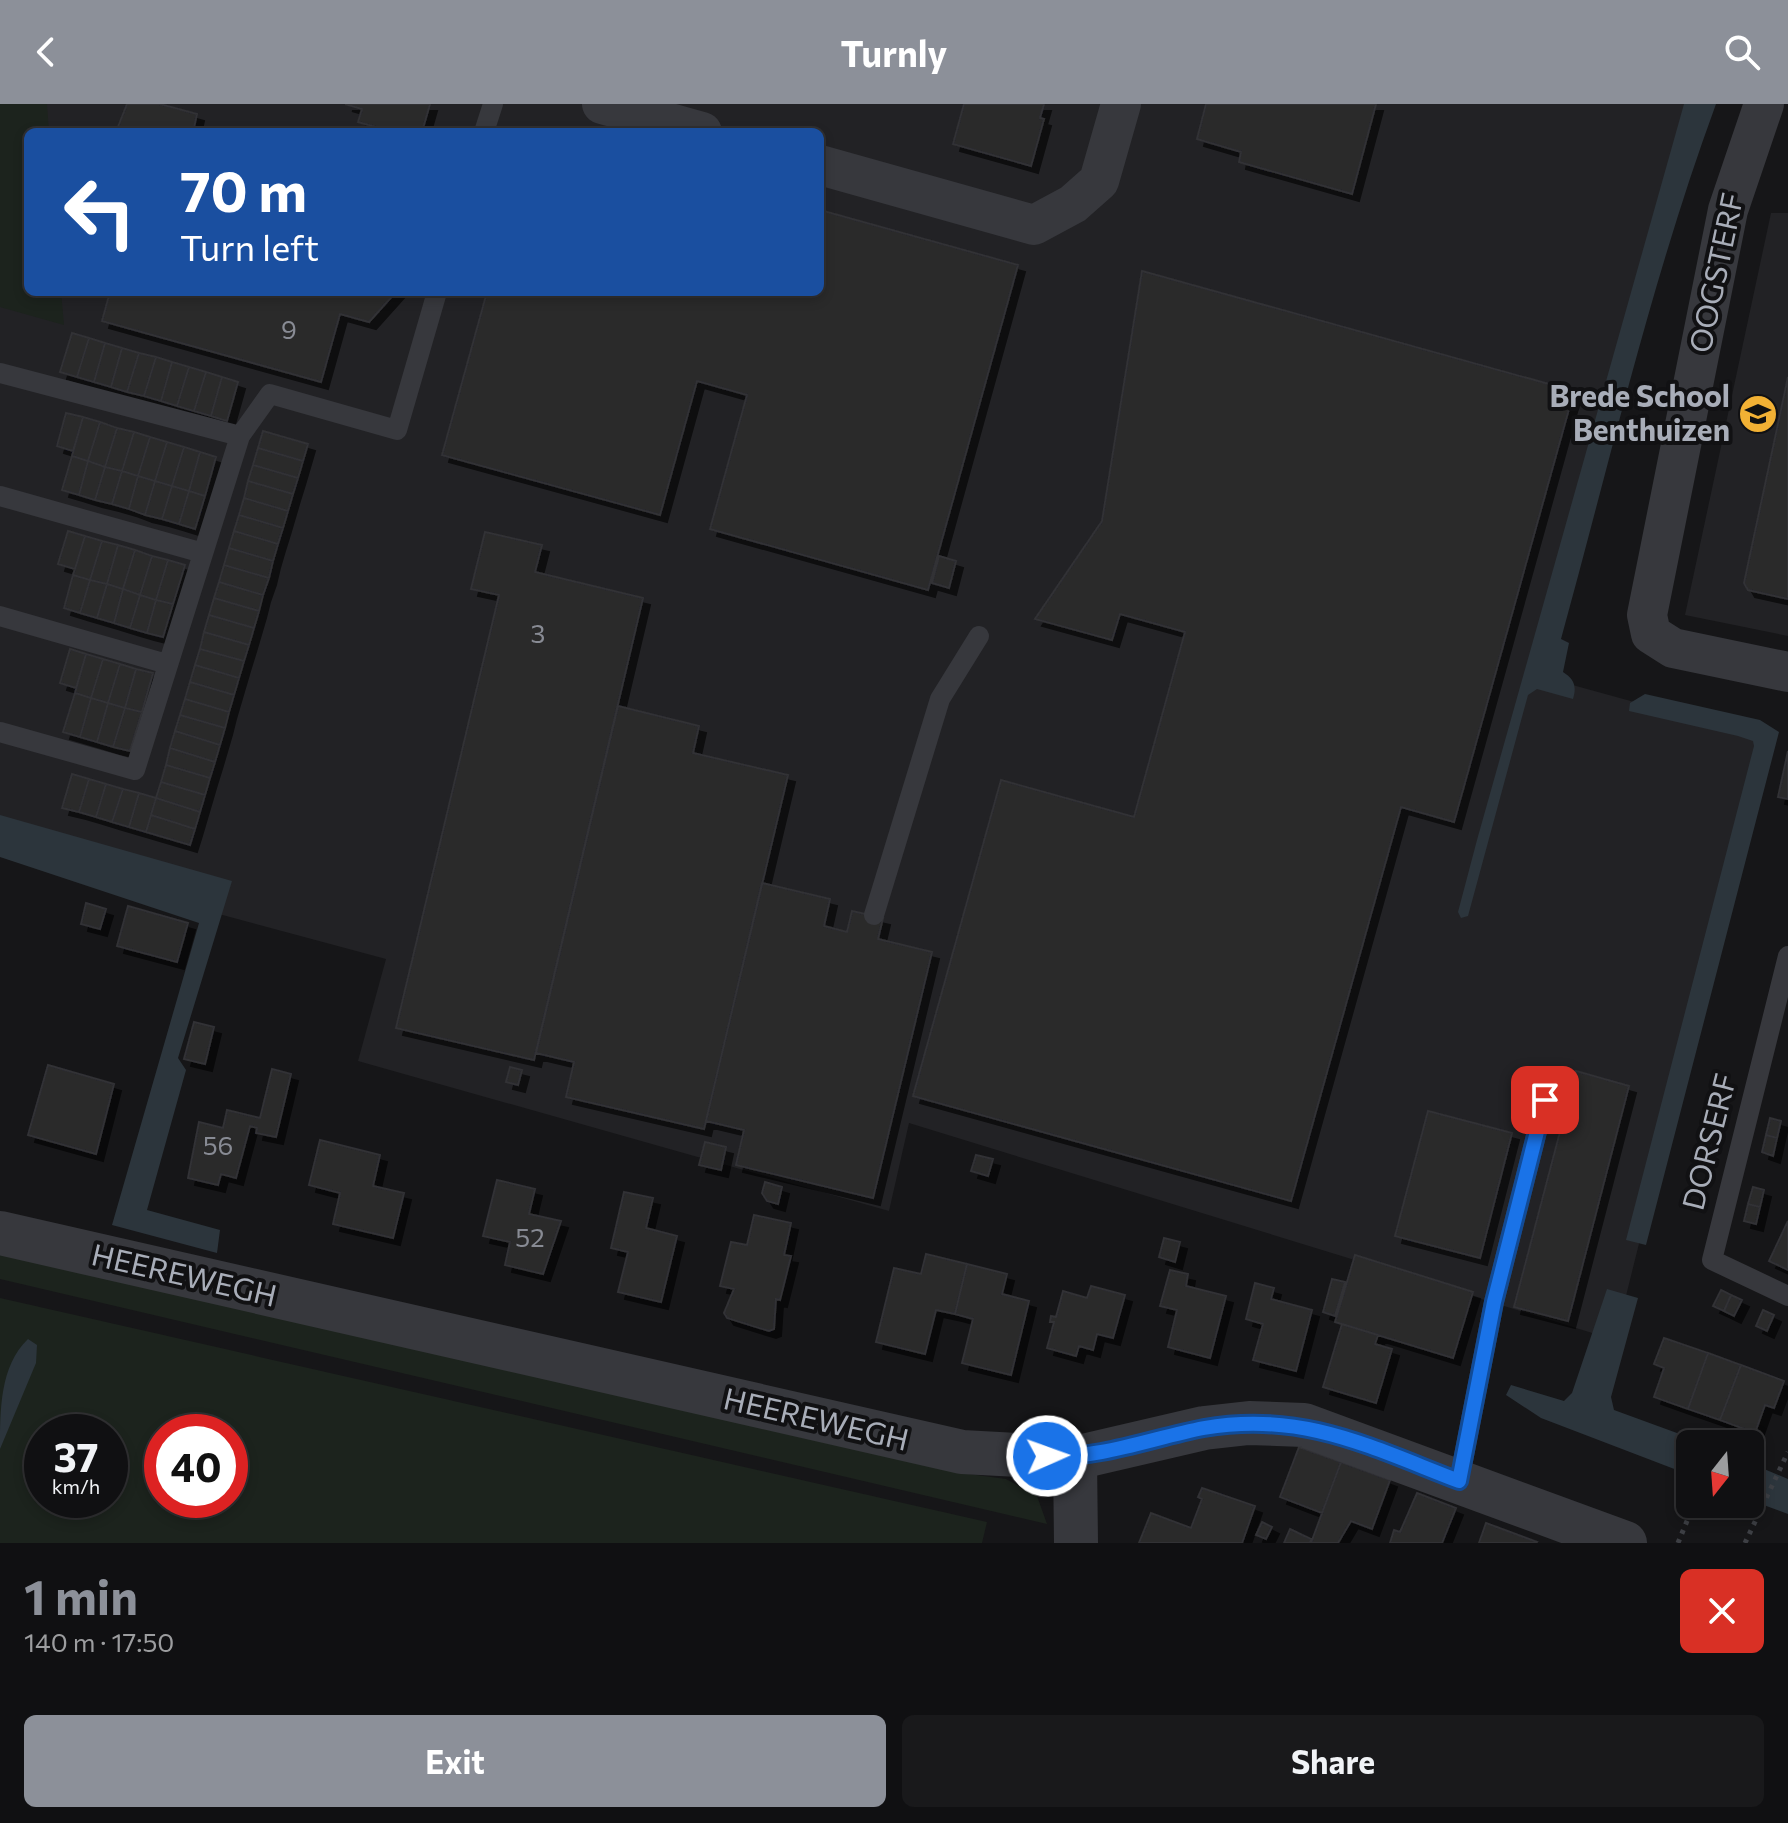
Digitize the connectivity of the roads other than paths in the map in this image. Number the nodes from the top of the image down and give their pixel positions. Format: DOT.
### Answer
graph roads {
  1 [pos="493,104"];
  2 [pos="602,104"];
  3 [pos="1121,104"];
  4 [pos="1764,104"];
  5 [pos="485,128"];
  6 [pos="688,128"];
  7 [pos="824,166"];
  8 [pos="436,296"];
  9 [pos="0,373"];
  10 [pos="240,436"];
  11 [pos="0,496"];
  12 [pos="203,553"];
  13 [pos="0,616"];
  14 [pos="979,636"];
  15 [pos="167,664"];
  16 [pos="1788,672"];
  17 [pos="0,732"];
  18 [pos="874,915"];
  19 [pos="1788,956"];
  20 [pos="1545,1100"];
  21 [pos="0,1233"];
  22 [pos="1788,1296"];
  23 [pos="1075,1458"];
  24 [pos="1459,1481"];
  25 [pos="1076,1543"];
  26 [pos="1625,1543"];
  1 -- 5 [label="lane"];
  2 -- 6 [label="street"];
  3 -- 7 [label="street"];
  4 -- 16 [label="street, OOGSTERF"];
  8 -- 10 [label="lane"];
  9 -- 10 [label="lane"];
  10 -- 12 [label="lane"];
  11 -- 12 [label="lane"];
  12 -- 15 [label="lane"];
  13 -- 15 [label="lane"];
  14 -- 18 [label="lane"];
  15 -- 17 [label="lane"];
  19 -- 22 [label="lane, DORSERF"];
  20 -- 24 [label="lane"];
  21 -- 23 [label="street, HEEREWEGH"];
  23 -- 24 [label="street, HEEREWEGH"];
  23 -- 25 [label="street"];
  24 -- 26 [label="street, HEEREWEGH"];
}
